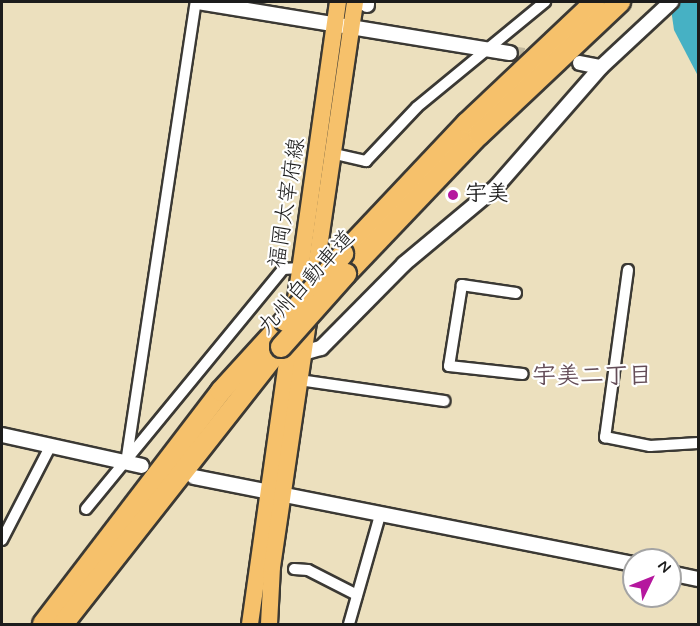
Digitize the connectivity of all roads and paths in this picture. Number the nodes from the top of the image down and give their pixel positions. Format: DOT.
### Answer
graph roads {
  1 [pos="197,2"];
  2 [pos="338,2"];
  3 [pos="545,2"];
  4 [pos="595,2"];
  5 [pos="620,2"];
  6 [pos="363,3"];
  7 [pos="667,5"];
  8 [pos="346,27"];
  9 [pos="492,49"];
  10 [pos="510,53"];
  11 [pos="580,63"];
  12 [pos="601,67"];
  13 [pos="335,154"];
  14 [pos="300,268"];
  15 [pos="628,270"];
  16 [pos="516,293"];
  17 [pos="303,353"];
  18 [pos="523,374"];
  19 [pos="299,380"];
  20 [pos="444,401"];
  21 [pos="2,435"];
  22 [pos="699,443"];
  23 [pos="51,445"];
  24 [pos="126,463"];
  25 [pos="142,466"];
  26 [pos="194,477"];
  27 [pos="277,496"];
  28 [pos="86,509"];
  29 [pos="380,515"];
  30 [pos="2,540"];
  31 [pos="622,562"];
  32 [pos="294,569"];
  33 [pos="682,575"];
  34 [pos="699,579"];
  35 [pos="357,595"];
  36 [pos="57,619"];
  37 [pos="250,624"];
  38 [pos="269,624"];
  39 [pos="349,624"];
  1 -- 8 [label="street"];
  1 -- 24 [label="street"];
  2 -- 8 [label="main road, 福岡太宰府線"];
  3 -- 9 [label="street"];
  4 -- 36 [label="highway, 九州自動車道, bridge"];
  5 -- 36 [label="highway, 九州自動車道, bridge"];
  6 -- 8 [label="main road, 福岡太宰府線"];
  7 -- 12 [label="street"];
  8 -- 9 [label="street"];
  8 -- 13 [label="main road, 福岡太宰府線"];
  8 -- 14 [label="main road, 福岡太宰府線"];
  9 -- 10 [label="street"];
  9 -- 13 [label="street"];
  11 -- 12 [label="street"];
  12 -- 17 [label="street"];
  13 -- 17 [label="main road, 福岡太宰府線"];
  14 -- 24 [label="street"];
  14 -- 27 [label="main road, 福岡太宰府線"];
  15 -- 22 [label="street"];
  16 -- 18 [label="street"];
  17 -- 19 [label="main road, 福岡太宰府線"];
  19 -- 20 [label="street"];
  19 -- 27 [label="main road, 福岡太宰府線"];
  21 -- 23 [label="street"];
  23 -- 24 [label="street"];
  23 -- 30 [label="street"];
  24 -- 25 [label="street"];
  24 -- 28 [label="street"];
  26 -- 27 [label="street"];
  27 -- 29 [label="street"];
  27 -- 37 [label="main road, 福岡太宰府線"];
  27 -- 38 [label="main road, 福岡太宰府線"];
  29 -- 31 [label="street"];
  29 -- 35 [label="street"];
  32 -- 35 [label="street"];
  33 -- 34 [label="street"];
  35 -- 39 [label="street"];
}
